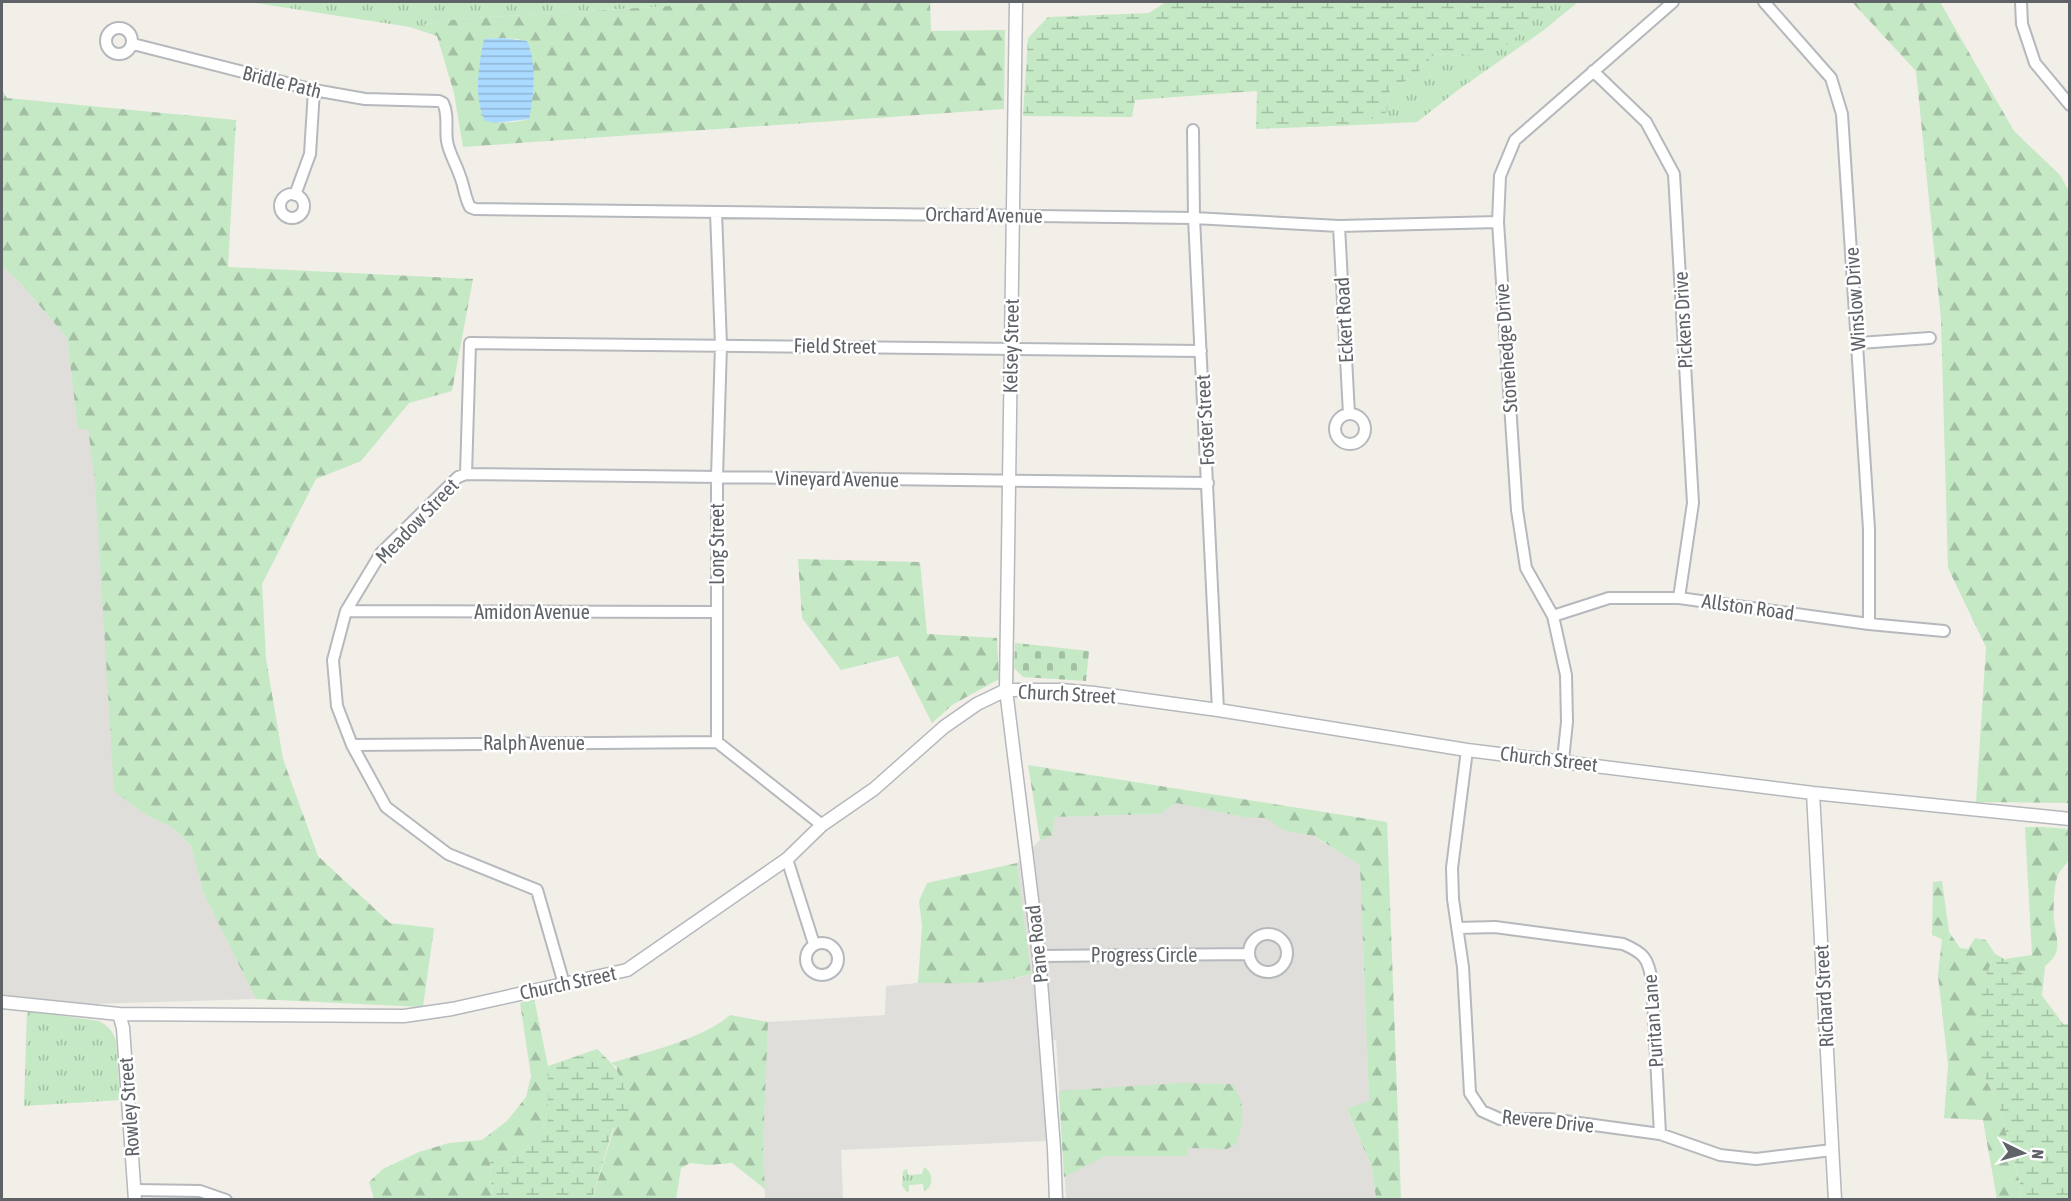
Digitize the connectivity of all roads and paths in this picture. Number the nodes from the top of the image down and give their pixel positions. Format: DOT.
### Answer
graph roads {
  1 [pos="1016,2"];
  2 [pos="1673,2"];
  3 [pos="1764,2"];
  4 [pos="2021,2"];
  5 [pos="133,44"];
  6 [pos="1593,71"];
  7 [pos="314,90"];
  8 [pos="2070,105"];
  9 [pos="1193,130"];
  10 [pos="295,195"];
  11 [pos="470,207"];
  12 [pos="716,212"];
  13 [pos="1014,215"];
  14 [pos="1194,218"];
  15 [pos="1498,222"];
  16 [pos="1339,226"];
  17 [pos="1930,338"];
  18 [pos="1859,343"];
  19 [pos="470,344"];
  20 [pos="721,345"];
  21 [pos="1011,348"];
  22 [pos="1201,351"];
  23 [pos="1349,414"];
  24 [pos="466,474"];
  25 [pos="717,477"];
  26 [pos="1008,481"];
  27 [pos="1208,483"];
  28 [pos="1679,598"];
  29 [pos="346,611"];
  30 [pos="717,612"];
  31 [pos="1553,616"];
  32 [pos="1869,624"];
  33 [pos="1944,632"];
  34 [pos="1006,690"];
  35 [pos="1218,710"];
  36 [pos="717,742"];
  37 [pos="352,745"];
  38 [pos="1467,750"];
  39 [pos="1563,760"];
  40 [pos="1813,793"];
  41 [pos="2070,819"];
  42 [pos="822,825"];
  43 [pos="787,859"];
  44 [pos="1458,928"];
  45 [pos="814,944"];
  46 [pos="1249,954"];
  47 [pos="1039,956"];
  48 [pos="564,984"];
  49 [pos="2,1002"];
  50 [pos="119,1014"];
  51 [pos="1660,1134"];
  52 [pos="1832,1150"];
  53 [pos="135,1195"];
  54 [pos="226,1200"];
  55 [pos="1056,1200"];
  56 [pos="1834,1200"];
  1 -- 13 [label="street, Kelsey Street"];
  2 -- 6 [label="street, Stonehedge Drive"];
  3 -- 18 [label="street, Winslow Drive"];
  4 -- 8 [label="street"];
  5 -- 7 [label="street, Bridle Path"];
  6 -- 15 [label="street, Stonehedge Drive"];
  6 -- 28 [label="street, Pickens Drive"];
  7 -- 10 [label="street"];
  7 -- 11 [label="street, Bridle Path"];
  9 -- 14 [label="street, Foster Street"];
  11 -- 12 [label="street, Orchard Avenue"];
  12 -- 13 [label="street, Orchard Avenue"];
  12 -- 20 [label="street, Long Street"];
  13 -- 14 [label="street, Orchard Avenue"];
  13 -- 21 [label="street, Kelsey Street"];
  14 -- 16 [label="street, Orchard Avenue"];
  14 -- 22 [label="street, Foster Street"];
  15 -- 16 [label="street, Orchard Avenue"];
  15 -- 31 [label="street, Stonehedge Drive"];
  16 -- 23 [label="street, Eckert Road"];
  17 -- 18 [label="street"];
  18 -- 32 [label="street, Winslow Drive"];
  19 -- 20 [label="street, Field Street"];
  19 -- 24 [label="street, Meadow Street"];
  20 -- 21 [label="street, Field Street"];
  20 -- 25 [label="street, Long Street"];
  21 -- 22 [label="street, Field Street"];
  21 -- 26 [label="street, Kelsey Street"];
  22 -- 27 [label="street, Foster Street"];
  24 -- 25 [label="street, Vineyard Avenue"];
  24 -- 29 [label="street, Meadow Street"];
  25 -- 26 [label="street, Vineyard Avenue"];
  25 -- 30 [label="street, Long Street"];
  26 -- 27 [label="street, Vineyard Avenue"];
  26 -- 34 [label="street, Kelsey Street"];
  27 -- 35 [label="street, Foster Street"];
  28 -- 31 [label="street, Allston Road"];
  28 -- 32 [label="street, Allston Road"];
  29 -- 30 [label="street, Amidon Avenue"];
  29 -- 37 [label="street, Meadow Street"];
  30 -- 36 [label="street, Long Street"];
  31 -- 39 [label="street, Stonehedge Drive"];
  32 -- 33 [label="street, Allston Road"];
  34 -- 35 [label="street, Church Street"];
  34 -- 42 [label="street, Church Street"];
  34 -- 47 [label="street, Pane Road"];
  35 -- 38 [label="street, Church Street"];
  36 -- 37 [label="street, Ralph Avenue"];
  36 -- 42 [label="street"];
  37 -- 48 [label="street, Meadow Street"];
  38 -- 39 [label="street, Church Street"];
  38 -- 44 [label="street, Revere Drive"];
  39 -- 40 [label="street, Church Street"];
  40 -- 41 [label="street, Church Street"];
  40 -- 52 [label="street, Richard Street"];
  42 -- 43 [label="street, Church Street"];
  43 -- 45 [label="street"];
  43 -- 48 [label="street, Church Street"];
  44 -- 51 [label="street, Revere Drive"];
  44 -- 51 [label="street, Puritan Lane"];
  46 -- 47 [label="street, Progress Circle"];
  47 -- 55 [label="street, Pane Road"];
  48 -- 50 [label="street, Church Street"];
  49 -- 50 [label="street, Church Street"];
  50 -- 53 [label="street, Rowley Street"];
  51 -- 52 [label="street, Revere Drive"];
  52 -- 56 [label="street, Richard Street"];
  53 -- 54 [label="street"];
}
